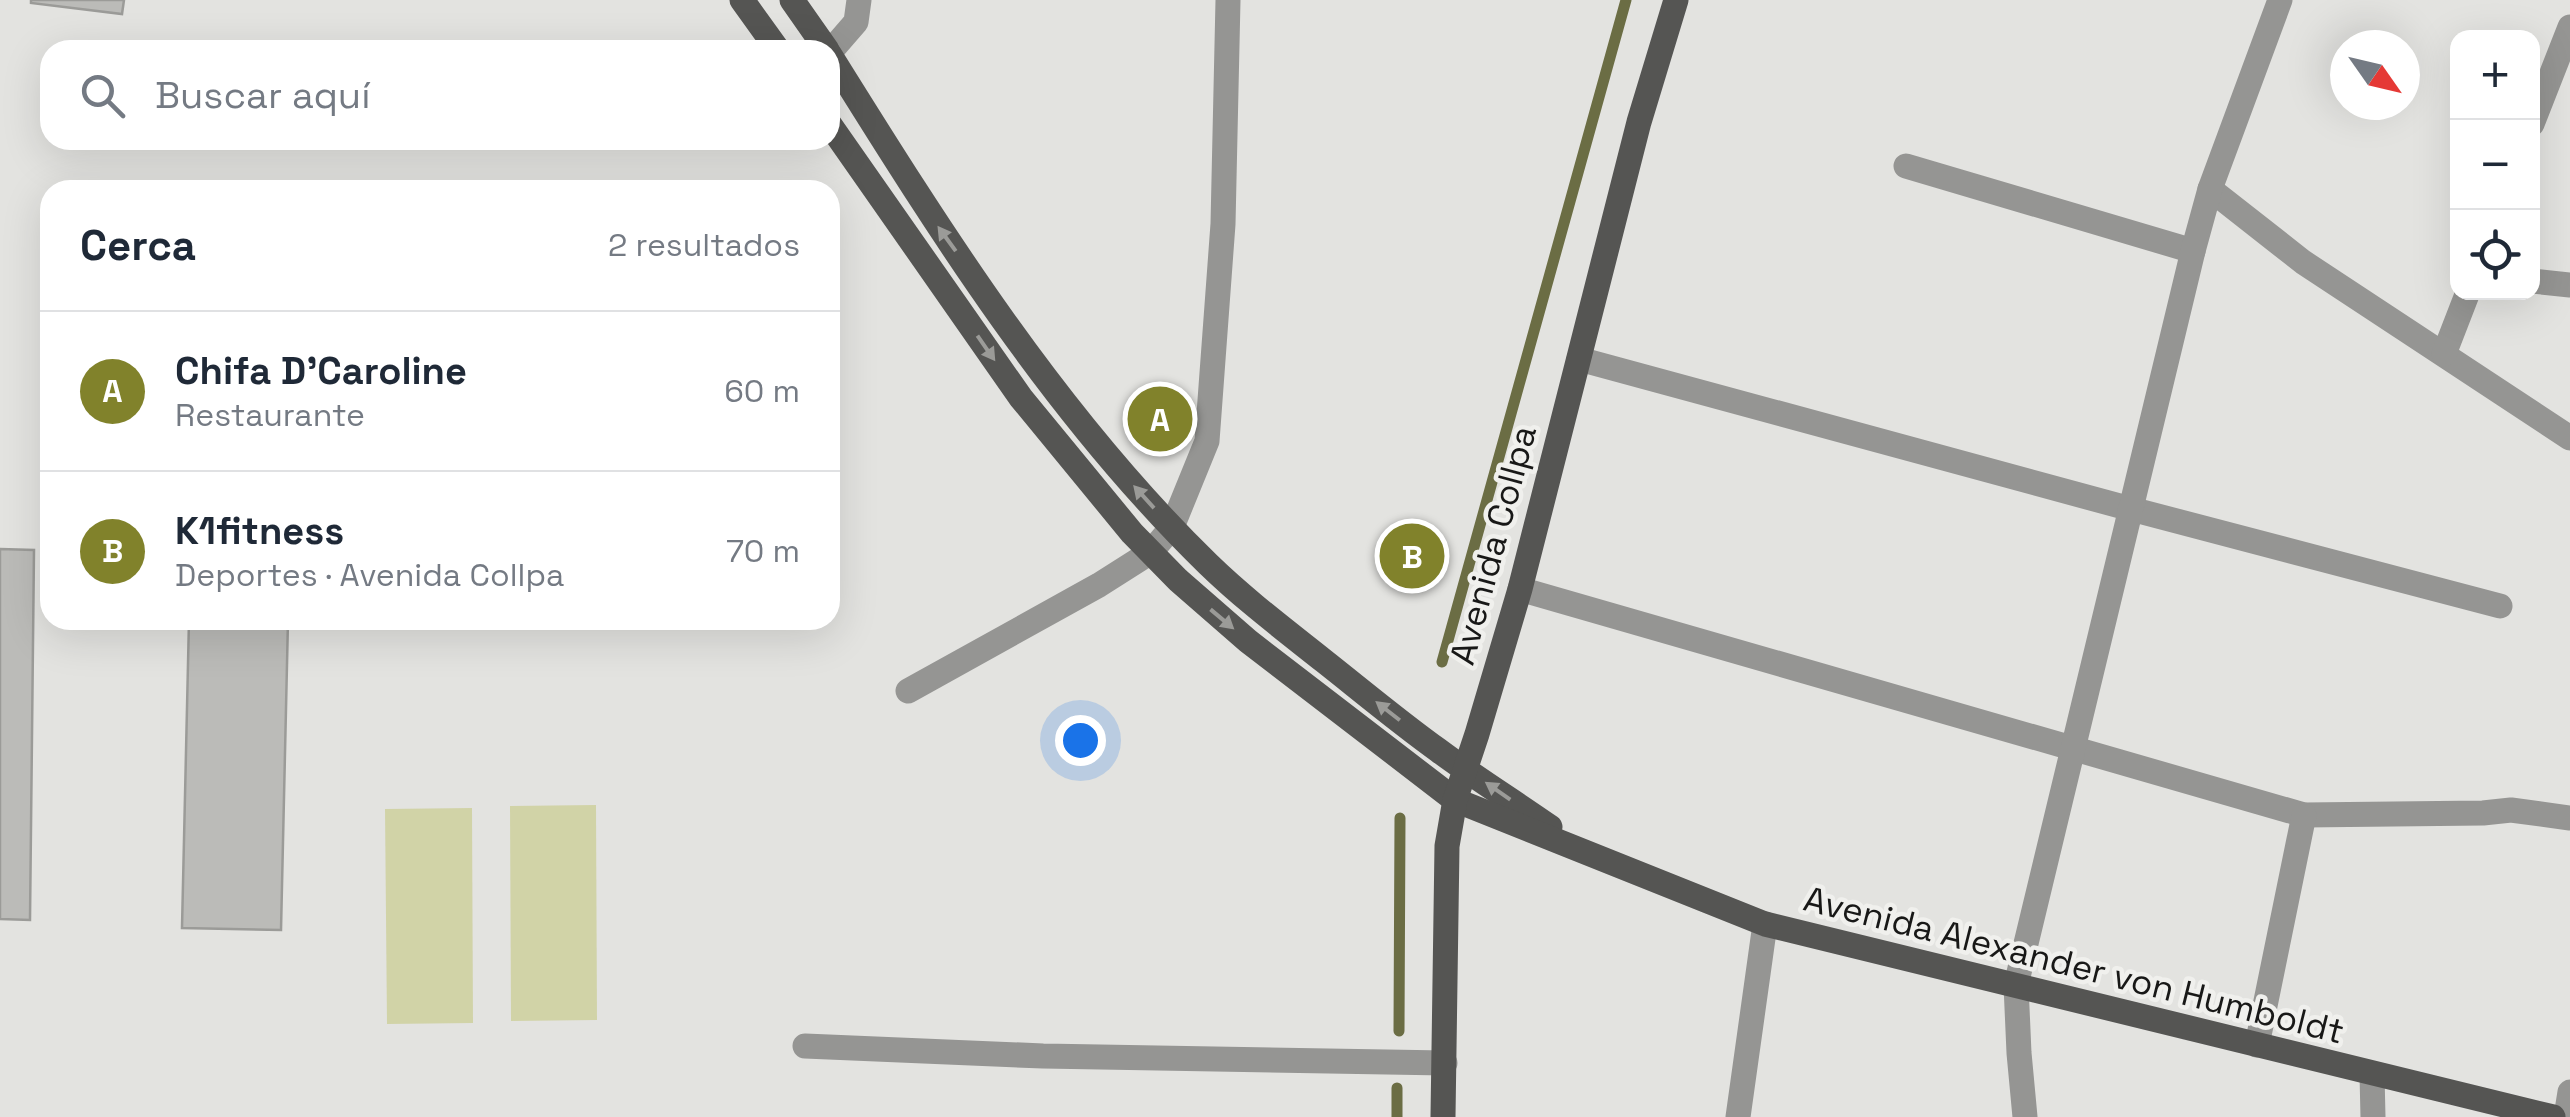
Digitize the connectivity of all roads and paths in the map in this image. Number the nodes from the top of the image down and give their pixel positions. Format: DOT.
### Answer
graph roads {
  1 [pos="742,0"];
  2 [pos="792,0"];
  3 [pos="859,0"];
  4 [pos="1228,0"];
  5 [pos="1676,0"];
  6 [pos="2280,0"];
  7 [pos="2570,26"];
  8 [pos="771,40"];
  9 [pos="820,40"];
  10 [pos="840,40"];
  11 [pos="840,70"];
  12 [pos="2534,120"];
  13 [pos="840,139"];
  14 [pos="1906,166"];
  15 [pos="2210,189"];
  16 [pos="2193,251"];
  17 [pos="2540,282"];
  18 [pos="2570,285"];
  19 [pos="2465,300"];
  20 [pos="2444,354"];
  21 [pos="1579,359"];
  22 [pos="2570,438"];
  23 [pos="2130,509"];
  24 [pos="1172,527"];
  25 [pos="1151,552"];
  26 [pos="1520,590"];
  27 [pos="2500,606"];
  28 [pos="908,690"];
  29 [pos="2073,748"];
  30 [pos="1466,769"];
  31 [pos="1455,800"];
  32 [pos="2304,815"];
  33 [pos="2570,818"];
  34 [pos="1587,852"];
  35 [pos="1765,924"];
  36 [pos="2016,985"];
  37 [pos="2256,1045"];
  38 [pos="805,1046"];
  39 [pos="1444,1063"];
  40 [pos="2372,1074"];
  41 [pos="2570,1092"];
  42 [pos="1443,1117"];
  43 [pos="1738,1117"];
  44 [pos="2025,1117"];
  45 [pos="2372,1117"];
  46 [pos="2553,1117"];
  47 [pos="2566,1117"];
  1 -- 8 [label="main road"];
  2 -- 9 [label="main road, Avenida Alexander von Humboldt"];
  3 -- 10 [label="street"];
  4 -- 24 [label="street"];
  5 -- 21 [label="main road, Avenida Collpa"];
  6 -- 15 [label="street"];
  7 -- 12 [label="street"];
  24 -- 11 [label="main road, Avenida Alexander von Humboldt, one-way"];
  13 -- 25 [label="main road, Avenida Alexander von Humboldt, one-way"];
  14 -- 16 [label="street"];
  15 -- 16 [label="street"];
  15 -- 20 [label="street"];
  16 -- 23 [label="street"];
  17 -- 18 [label="street"];
  19 -- 20 [label="street"];
  20 -- 22 [label="street"];
  21 -- 23 [label="street"];
  21 -- 26 [label="main road, Avenida Collpa"];
  23 -- 27 [label="street"];
  23 -- 29 [label="street"];
  24 -- 25 [label="street"];
  30 -- 24 [label="main road, Avenida Alexander von Humboldt, one-way"];
  25 -- 28 [label="street"];
  25 -- 31 [label="main road, Avenida Alexander von Humboldt, one-way"];
  26 -- 29 [label="street"];
  26 -- 30 [label="main road, Avenida Collpa"];
  29 -- 32 [label="street"];
  29 -- 36 [label="street"];
  30 -- 31 [label="main road, Avenida Collpa"];
  34 -- 30 [label="main road, Avenida Alexander von Humboldt, one-way"];
  31 -- 34 [label="main road, Avenida Alexander von Humboldt"];
  31 -- 39 [label="main road, Avenida Collpa"];
  32 -- 33 [label="street"];
  32 -- 37 [label="street"];
  34 -- 35 [label="main road, Avenida Alexander von Humboldt"];
  35 -- 36 [label="main road, Avenida Alexander von Humboldt"];
  35 -- 43 [label="street"];
  36 -- 37 [label="main road, Avenida Alexander von Humboldt"];
  36 -- 44 [label="street"];
  37 -- 40 [label="main road, Avenida Alexander von Humboldt"];
  38 -- 39 [label="street"];
  39 -- 42 [label="main road, Avenida Collpa"];
  40 -- 45 [label="street"];
  40 -- 46 [label="main road, Avenida Alexander von Humboldt"];
  41 -- 47 [label="street"];
}
